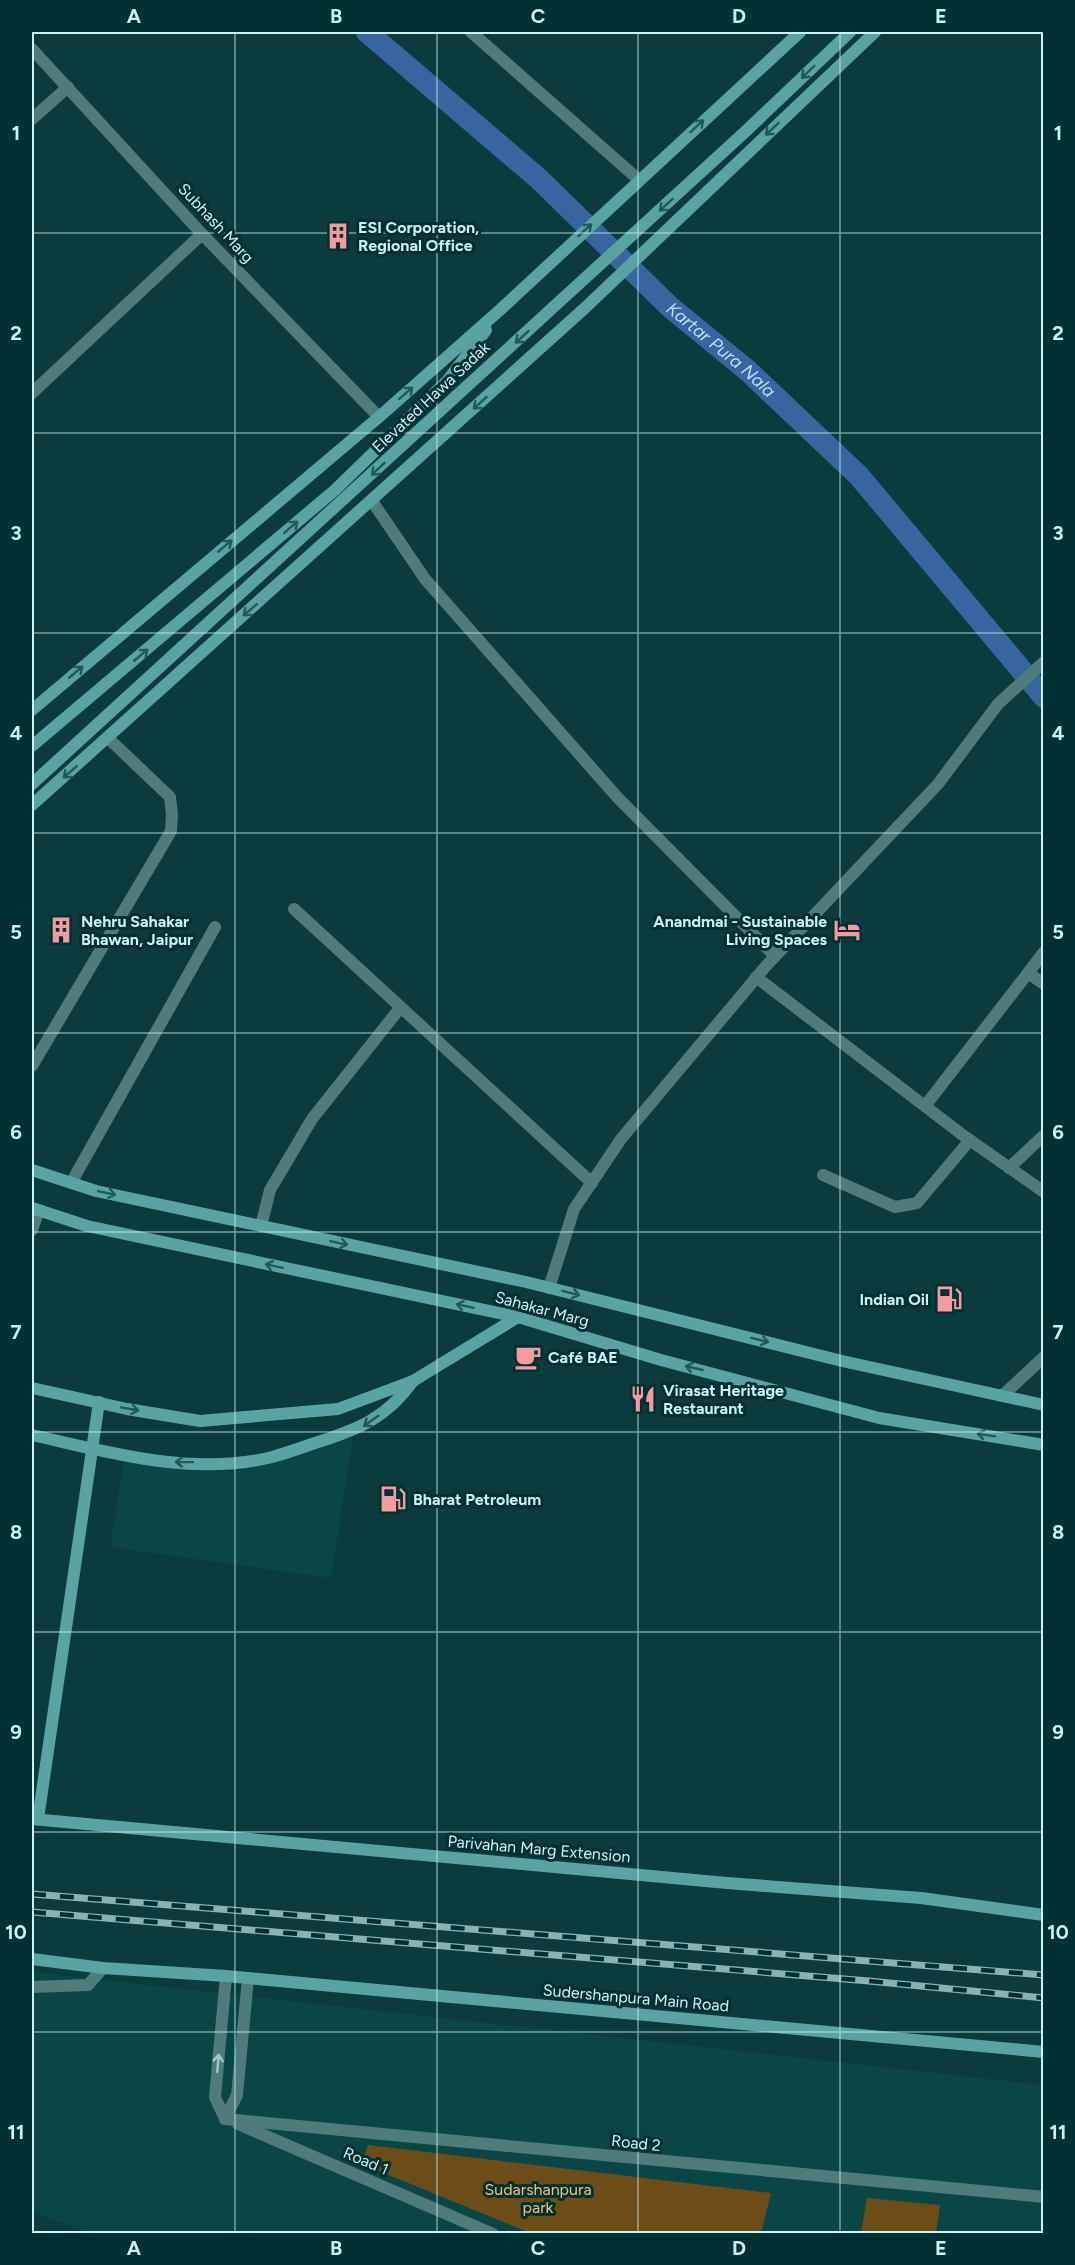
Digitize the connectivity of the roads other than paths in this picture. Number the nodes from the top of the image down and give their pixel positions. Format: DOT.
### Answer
graph roads {
  1 [pos="471,32"];
  2 [pos="800,32"];
  3 [pos="850,32"];
  4 [pos="875,32"];
  5 [pos="32,49"];
  6 [pos="68,87"];
  7 [pos="32,119"];
  8 [pos="639,180"];
  9 [pos="202,234"];
  10 [pos="501,309"];
  11 [pos="32,393"];
  12 [pos="379,417"];
  13 [pos="372,501"];
  14 [pos="1044,662"];
  15 [pos="32,710"];
  16 [pos="109,738"];
  17 [pos="32,746"];
  18 [pos="32,784"];
  19 [pos="32,806"];
  20 [pos="294,909"];
  21 [pos="215,927"];
  22 [pos="1044,952"];
  23 [pos="775,956"];
  24 [pos="1028,973"];
  25 [pos="756,978"];
  26 [pos="1044,984"];
  27 [pos="400,1008"];
  28 [pos="32,1066"];
  29 [pos="925,1106"];
  30 [pos="1044,1135"];
  31 [pos="970,1140"];
  32 [pos="1009,1168"];
  33 [pos="32,1170"];
  34 [pos="823,1175"];
  35 [pos="71,1183"];
  36 [pos="592,1183"];
  37 [pos="1044,1192"];
  38 [pos="35,1209"];
  39 [pos="261,1226"];
  40 [pos="32,1230"];
  41 [pos="549,1288"];
  42 [pos="518,1317"];
  43 [pos="1044,1357"];
  44 [pos="413,1381"];
  45 [pos="32,1388"];
  46 [pos="1002,1396"];
  47 [pos="99,1402"];
  48 [pos="1044,1406"];
  49 [pos="32,1435"];
  50 [pos="1044,1444"];
  51 [pos="91,1449"];
  52 [pos="35,1819"];
  53 [pos="1044,1915"];
  54 [pos="37,1960"];
  55 [pos="103,1968"];
  56 [pos="226,1976"];
  57 [pos="248,1978"];
  58 [pos="32,1987"];
  59 [pos="1044,2052"];
  60 [pos="225,2119"];
  61 [pos="1044,2197"];
  62 [pos="493,2234"];
  1 -- 8 [label="street"];
  8 -- 2 [label="street, one-way"];
  3 -- 18 [label="street, Elevated Hawa Sadak, one-way"];
  4 -- 13 [label="street, one-way"];
  5 -- 6 [label="street, Subhash Marg"];
  6 -- 7 [label="street"];
  6 -- 9 [label="street, Subhash Marg"];
  10 -- 8 [label="street, one-way"];
  9 -- 11 [label="street"];
  9 -- 12 [label="street, Subhash Marg"];
  12 -- 10 [label="street, one-way"];
  17 -- 10 [label="street, Elevated Hawa Sadak, one-way"];
  15 -- 12 [label="street, one-way"];
  13 -- 16 [label="street, one-way"];
  13 -- 23 [label="street"];
  14 -- 23 [label="street"];
  16 -- 19 [label="street, one-way"];
  16 -- 28 [label="street"];
  20 -- 27 [label="street"];
  21 -- 35 [label="street"];
  22 -- 24 [label="street"];
  23 -- 25 [label="street"];
  24 -- 26 [label="street"];
  24 -- 29 [label="street"];
  25 -- 29 [label="street"];
  25 -- 36 [label="street"];
  27 -- 36 [label="street"];
  27 -- 39 [label="street"];
  29 -- 31 [label="street"];
  30 -- 32 [label="street"];
  31 -- 32 [label="street"];
  31 -- 34 [label="street"];
  32 -- 37 [label="street"];
  33 -- 35 [label="street, Sahakar Marg"];
  35 -- 39 [label="street, Sahakar Marg, one-way"];
  36 -- 41 [label="street"];
  38 -- 40 [label="street"];
  42 -- 38 [label="street, Sahakar Marg, one-way"];
  39 -- 41 [label="street, Sahakar Marg, one-way"];
  41 -- 46 [label="street, Sahakar Marg, one-way"];
  42 -- 44 [label="street"];
  50 -- 42 [label="street, Sahakar Marg, one-way"];
  43 -- 46 [label="street"];
  47 -- 44 [label="street, one-way"];
  44 -- 51 [label="street, one-way"];
  45 -- 47 [label="street"];
  46 -- 48 [label="street, Sahakar Marg"];
  47 -- 51 [label="street"];
  49 -- 51 [label="street"];
  51 -- 52 [label="street"];
  52 -- 53 [label="street, Parivahan Marg Extension"];
  54 -- 55 [label="street, Sudershanpura Main Road"];
  55 -- 56 [label="street, Sudershanpura Main Road"];
  55 -- 58 [label="street"];
  56 -- 57 [label="street, Sudershanpura Main Road"];
  60 -- 56 [label="street, one-way"];
  57 -- 59 [label="street, Sudershanpura Main Road"];
  57 -- 60 [label="street"];
  60 -- 61 [label="street, Road 2"];
  60 -- 62 [label="street, Road 1"];
}
